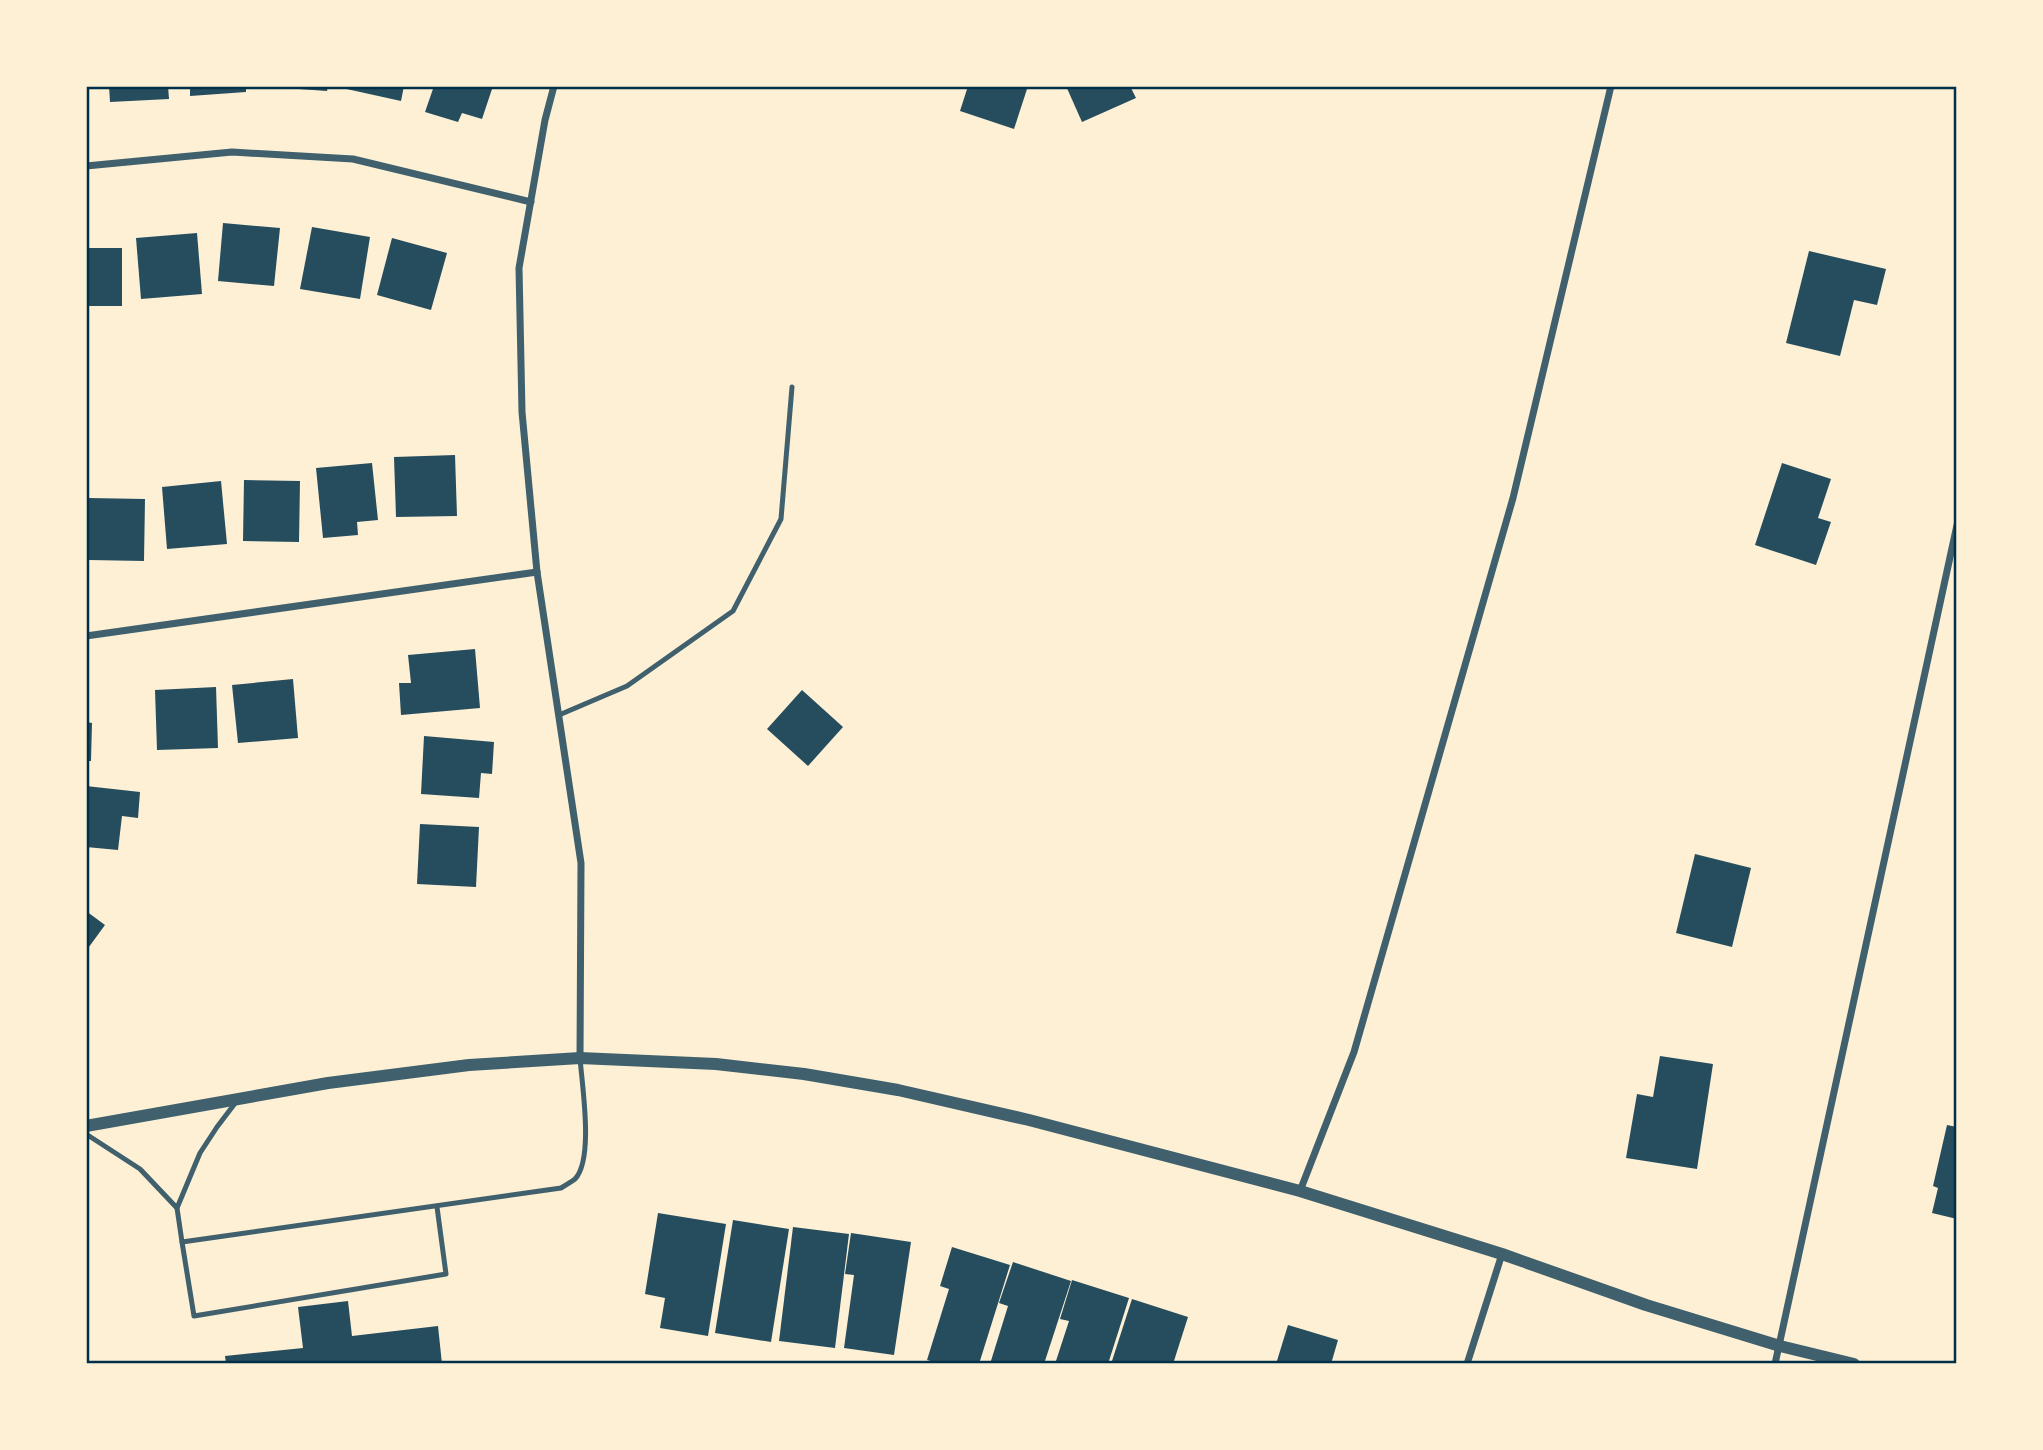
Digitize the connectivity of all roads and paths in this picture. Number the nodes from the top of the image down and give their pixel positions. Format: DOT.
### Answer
graph roads {
  1 [pos="554,86"];
  2 [pos="1611,86"];
  3 [pos="86,166"];
  4 [pos="531,202"];
  5 [pos="792,387"];
  6 [pos="1957,525"];
  7 [pos="537,572"];
  8 [pos="86,636"];
  9 [pos="559,715"];
  10 [pos="580,1058"];
  11 [pos="239,1098"];
  12 [pos="86,1126"];
  13 [pos="86,1133"];
  14 [pos="1300,1191"];
  15 [pos="437,1207"];
  16 [pos="177,1208"];
  17 [pos="181,1242"];
  18 [pos="1503,1254"];
  19 [pos="1780,1346"];
  20 [pos="1467,1364"];
  21 [pos="1775,1364"];
  22 [pos="1854,1364"];
  1 -- 4 [label="street"];
  2 -- 14 [label="street"];
  3 -- 4 [label="street"];
  4 -- 7 [label="street"];
  5 -- 9 [label="lane"];
  6 -- 19 [label="street"];
  7 -- 8 [label="street"];
  7 -- 9 [label="street"];
  9 -- 10 [label="street"];
  10 -- 11 [label="street"];
  10 -- 14 [label="street"];
  10 -- 15 [label="lane"];
  11 -- 12 [label="street"];
  11 -- 16 [label="lane"];
  13 -- 16 [label="lane"];
  14 -- 18 [label="street"];
  15 -- 17 [label="lane"];
  15 -- 17 [label="lane"];
  16 -- 17 [label="lane"];
  18 -- 19 [label="street"];
  18 -- 20 [label="street"];
  19 -- 21 [label="street"];
  19 -- 22 [label="street"];
}
